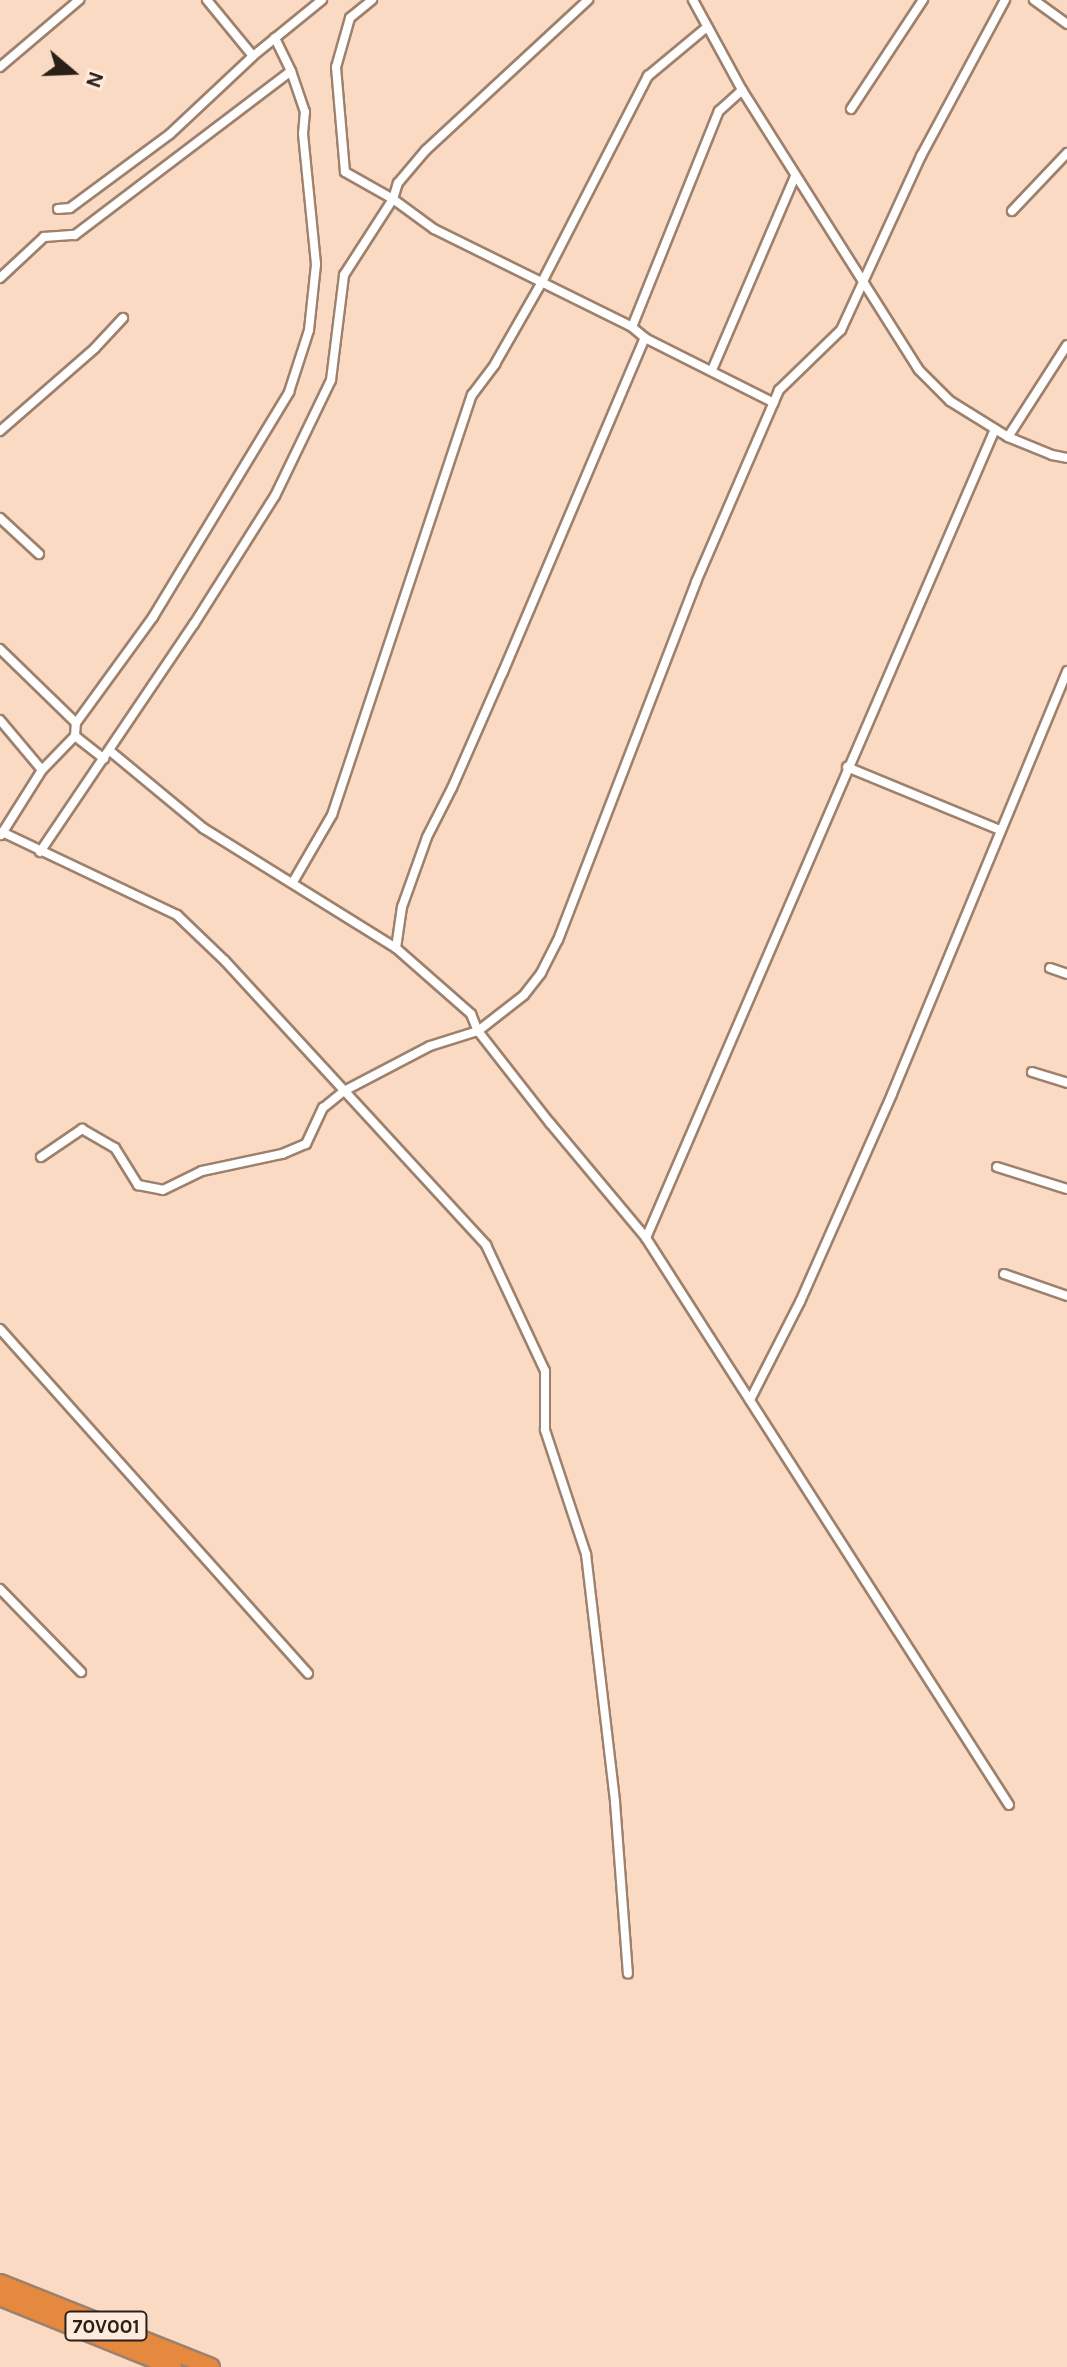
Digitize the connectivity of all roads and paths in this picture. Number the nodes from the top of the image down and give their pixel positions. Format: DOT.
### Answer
graph roads {
  1 [pos="79,0"];
  2 [pos="207,0"];
  3 [pos="322,0"];
  4 [pos="372,0"];
  5 [pos="588,0"];
  6 [pos="693,0"];
  7 [pos="923,0"];
  8 [pos="1005,0"];
  9 [pos="1034,0"];
  10 [pos="1067,24"];
  11 [pos="707,27"];
  12 [pos="275,38"];
  13 [pos="253,56"];
  14 [pos="0,67"];
  15 [pos="291,71"];
  16 [pos="742,90"];
  17 [pos="851,109"];
  18 [pos="1067,153"];
  19 [pos="795,176"];
  20 [pos="393,199"];
  21 [pos="58,209"];
  22 [pos="1012,211"];
  23 [pos="0,278"];
  24 [pos="542,282"];
  25 [pos="863,285"];
  26 [pos="123,318"];
  27 [pos="632,327"];
  28 [pos="645,338"];
  29 [pos="1067,345"];
  30 [pos="712,370"];
  31 [pos="774,403"];
  32 [pos="995,429"];
  33 [pos="0,431"];
  34 [pos="1008,437"];
  35 [pos="1067,458"];
  36 [pos="0,518"];
  37 [pos="39,554"];
  38 [pos="0,649"];
  39 [pos="1067,671"];
  40 [pos="0,720"];
  41 [pos="76,723"];
  42 [pos="75,736"];
  43 [pos="107,755"];
  44 [pos="847,767"];
  45 [pos="42,770"];
  46 [pos="1000,830"];
  47 [pos="1,834"];
  48 [pos="40,852"];
  49 [pos="293,882"];
  50 [pos="396,948"];
  51 [pos="1050,968"];
  52 [pos="1067,974"];
  53 [pos="478,1031"];
  54 [pos="1032,1072"];
  55 [pos="1067,1083"];
  56 [pos="344,1091"];
  57 [pos="41,1157"];
  58 [pos="997,1167"];
  59 [pos="1067,1189"];
  60 [pos="646,1238"];
  61 [pos="1004,1274"];
  62 [pos="1067,1296"];
  63 [pos="0,1329"];
  64 [pos="750,1400"];
  65 [pos="0,1589"];
  66 [pos="81,1672"];
  67 [pos="308,1674"];
  68 [pos="1009,1805"];
  69 [pos="628,1974"];
  70 [pos="0,2283"];
  71 [pos="0,2297"];
  72 [pos="173,2367"];
  73 [pos="211,2367"];
  1 -- 14 [label="street"];
  2 -- 13 [label="street"];
  3 -- 12 [label="street"];
  4 -- 20 [label="street"];
  5 -- 20 [label="street"];
  6 -- 11 [label="street"];
  7 -- 17 [label="street"];
  8 -- 25 [label="street"];
  9 -- 10 [label="street"];
  11 -- 16 [label="street"];
  11 -- 24 [label="street"];
  12 -- 13 [label="street"];
  12 -- 15 [label="street"];
  13 -- 21 [label="street"];
  15 -- 23 [label="street"];
  15 -- 41 [label="street"];
  16 -- 19 [label="street"];
  16 -- 27 [label="street"];
  18 -- 22 [label="street"];
  19 -- 25 [label="street"];
  19 -- 30 [label="street"];
  20 -- 24 [label="street"];
  20 -- 43 [label="street"];
  24 -- 27 [label="street"];
  24 -- 49 [label="street"];
  25 -- 31 [label="street"];
  25 -- 32 [label="street"];
  26 -- 33 [label="street"];
  27 -- 28 [label="street"];
  28 -- 30 [label="street"];
  28 -- 50 [label="street"];
  29 -- 34 [label="street"];
  30 -- 31 [label="street"];
  31 -- 53 [label="street"];
  32 -- 34 [label="street"];
  32 -- 44 [label="street"];
  34 -- 35 [label="street"];
  36 -- 37 [label="street"];
  38 -- 41 [label="street"];
  39 -- 46 [label="street"];
  40 -- 45 [label="street"];
  41 -- 42 [label="street"];
  42 -- 43 [label="street"];
  42 -- 45 [label="street"];
  43 -- 48 [label="street"];
  43 -- 49 [label="street"];
  44 -- 46 [label="street"];
  44 -- 60 [label="street"];
  45 -- 47 [label="street"];
  46 -- 64 [label="street"];
  47 -- 48 [label="street"];
  48 -- 56 [label="street"];
  49 -- 50 [label="street"];
  50 -- 53 [label="street"];
  51 -- 52 [label="street"];
  53 -- 56 [label="street"];
  53 -- 60 [label="street"];
  54 -- 55 [label="street"];
  56 -- 57 [label="street"];
  56 -- 69 [label="street"];
  58 -- 59 [label="street"];
  60 -- 64 [label="street"];
  61 -- 62 [label="street"];
  63 -- 67 [label="street"];
  64 -- 68 [label="street"];
  65 -- 66 [label="street"];
  70 -- 73 [label="highway, 70V001"];
  71 -- 72 [label="highway, 70V001"];
}
